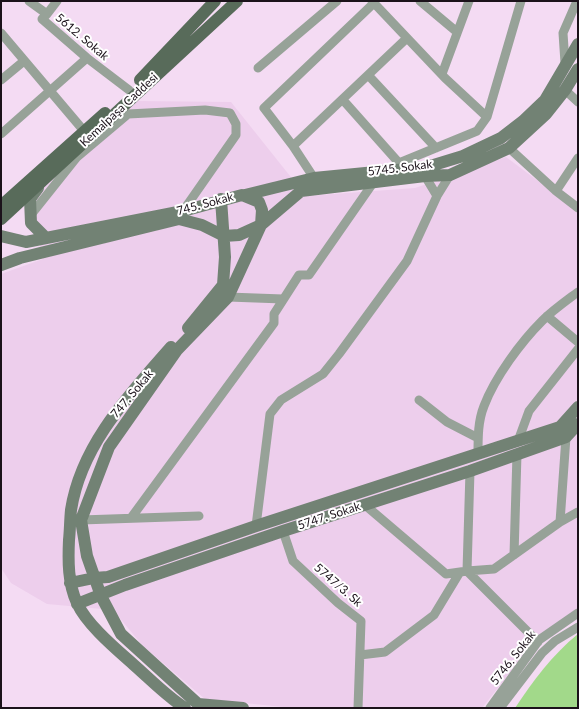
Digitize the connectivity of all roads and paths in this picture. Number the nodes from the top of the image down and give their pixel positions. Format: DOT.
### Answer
graph roads {
  1 [pos="29,1"];
  2 [pos="57,1"];
  3 [pos="237,1"];
  4 [pos="337,1"];
  5 [pos="469,1"];
  6 [pos="521,1"];
  7 [pos="576,1"];
  8 [pos="213,2"];
  9 [pos="373,2"];
  10 [pos="423,2"];
  11 [pos="47,14"];
  12 [pos="457,32"];
  13 [pos="2,36"];
  14 [pos="407,38"];
  15 [pos="578,44"];
  16 [pos="87,58"];
  17 [pos="24,61"];
  18 [pos="565,63"];
  19 [pos="258,68"];
  20 [pos="578,69"];
  21 [pos="442,74"];
  22 [pos="369,76"];
  23 [pos="1,80"];
  24 [pos="129,90"];
  25 [pos="565,90"];
  26 [pos="49,91"];
  27 [pos="343,100"];
  28 [pos="578,102"];
  29 [pos="487,117"];
  30 [pos="84,131"];
  31 [pos="1,134"];
  32 [pos="293,146"];
  33 [pos="436,148"];
  34 [pos="509,148"];
  35 [pos="578,158"];
  36 [pos="399,166"];
  37 [pos="450,175"];
  38 [pos="425,176"];
  39 [pos="314,178"];
  40 [pos="44,182"];
  41 [pos="373,183"];
  42 [pos="556,191"];
  43 [pos="245,195"];
  44 [pos="437,196"];
  45 [pos="221,199"];
  46 [pos="1,206"];
  47 [pos="578,208"];
  48 [pos="183,211"];
  49 [pos="30,216"];
  50 [pos="1,219"];
  51 [pos="261,225"];
  52 [pos="1,236"];
  53 [pos="224,236"];
  54 [pos="46,238"];
  55 [pos="1,265"];
  56 [pos="578,292"];
  57 [pos="228,297"];
  58 [pos="284,299"];
  59 [pos="547,316"];
  60 [pos="578,342"];
  61 [pos="578,349"];
  62 [pos="419,400"];
  63 [pos="578,407"];
  64 [pos="578,424"];
  65 [pos="566,437"];
  66 [pos="478,438"];
  67 [pos="518,441"];
  68 [pos="478,454"];
  69 [pos="517,454"];
  70 [pos="470,471"];
  71 [pos="365,504"];
  72 [pos="578,512"];
  73 [pos="199,516"];
  74 [pos="131,518"];
  75 [pos="81,520"];
  76 [pos="560,522"];
  77 [pos="256,526"];
  78 [pos="283,531"];
  79 [pos="514,555"];
  80 [pos="464,572"];
  81 [pos="94,578"];
  82 [pos="70,583"];
  83 [pos="101,596"];
  84 [pos="77,604"];
  85 [pos="578,613"];
  86 [pos="578,627"];
  87 [pos="538,642"];
  88 [pos="360,655"];
  89 [pos="185,708"];
  90 [pos="243,708"];
  91 [pos="358,708"];
  92 [pos="490,708"];
  93 [pos="500,708"];
  1 -- 11 [label="street, 5612. Sokak"];
  2 -- 11 [label="street"];
  3 -- 40 [label="main road, Kemalpaşa Caddesi"];
  4 -- 19 [label="street"];
  5 -- 12 [label="street"];
  6 -- 29 [label="street"];
  7 -- 18 [label="street"];
  8 -- 24 [label="main road, Kemalpaşa Caddesi"];
  9 -- 14 [label="street"];
  9 -- 32 [label="street"];
  10 -- 12 [label="street"];
  11 -- 16 [label="street, 5612. Sokak"];
  12 -- 21 [label="street"];
  13 -- 17 [label="street"];
  14 -- 21 [label="street"];
  14 -- 22 [label="street"];
  15 -- 18 [label="main road, 5745. Sokak"];
  16 -- 24 [label="street, 5612. Sokak"];
  16 -- 26 [label="street"];
  17 -- 23 [label="street"];
  17 -- 26 [label="street"];
  18 -- 36 [label="main road, 5745. Sokak"];
  20 -- 25 [label="main road, 5745. Sokak"];
  21 -- 29 [label="street"];
  22 -- 27 [label="street"];
  22 -- 33 [label="street"];
  24 -- 30 [label="main road, Kemalpaşa Caddesi"];
  25 -- 28 [label="street"];
  25 -- 34 [label="main road, 5745. Sokak"];
  26 -- 30 [label="street"];
  26 -- 31 [label="street"];
  27 -- 32 [label="street"];
  27 -- 36 [label="street"];
  29 -- 33 [label="street"];
  30 -- 46 [label="main road, Kemalpaşa Caddesi"];
  32 -- 39 [label="street"];
  33 -- 36 [label="street"];
  34 -- 37 [label="main road, 5745. Sokak"];
  34 -- 42 [label="street"];
  35 -- 42 [label="street"];
  36 -- 39 [label="main road, 5745. Sokak"];
  37 -- 38 [label="main road, 5745. Sokak"];
  37 -- 44 [label="street"];
  38 -- 41 [label="main road, 5745. Sokak"];
  38 -- 44 [label="street"];
  39 -- 43 [label="main road, 5745. Sokak"];
  40 -- 49 [label="main road"];
  40 -- 50 [label="main road, Kemalpaşa Caddesi"];
  41 -- 51 [label="main road, 5745. Sokak"];
  41 -- 58 [label="street"];
  42 -- 47 [label="street"];
  43 -- 45 [label="main road, 745. Sokak"];
  43 -- 51 [label="main road, 745. Sokak"];
  44 -- 77 [label="street"];
  45 -- 48 [label="main road, 745. Sokak"];
  45 -- 53 [label="main road, 747. Sokak"];
  48 -- 49 [label="street"];
  48 -- 54 [label="main road, 745. Sokak"];
  49 -- 54 [label="main road"];
  51 -- 53 [label="main road"];
  51 -- 57 [label="main road, 747. Sokak"];
  52 -- 54 [label="main road, 745. Sokak"];
  53 -- 55 [label="main road, 745. Sokak"];
  53 -- 82 [label="main road, 747. Sokak"];
  56 -- 59 [label="street"];
  57 -- 58 [label="street"];
  57 -- 75 [label="main road, 747. Sokak"];
  58 -- 74 [label="street"];
  59 -- 60 [label="street"];
  59 -- 66 [label="street"];
  61 -- 67 [label="street"];
  62 -- 66 [label="street"];
  63 -- 67 [label="main road, 5747. Sokak"];
  64 -- 65 [label="main road, 5747. Sokak"];
  65 -- 69 [label="main road, 5747. Sokak"];
  65 -- 76 [label="street"];
  66 -- 68 [label="street"];
  67 -- 68 [label="main road, 5747. Sokak"];
  68 -- 77 [label="main road, 5747. Sokak"];
  69 -- 70 [label="main road, 5747. Sokak"];
  69 -- 79 [label="street"];
  70 -- 71 [label="main road, 5747. Sokak"];
  70 -- 80 [label="street"];
  71 -- 78 [label="main road, 5747. Sokak"];
  71 -- 80 [label="street"];
  72 -- 76 [label="street"];
  73 -- 74 [label="street"];
  74 -- 75 [label="street"];
  75 -- 81 [label="main road"];
  76 -- 79 [label="street"];
  77 -- 81 [label="main road, 5747. Sokak"];
  78 -- 83 [label="main road, 5747. Sokak"];
  78 -- 88 [label="street, 5747/3. Sk"];
  79 -- 80 [label="street"];
  80 -- 87 [label="street"];
  80 -- 88 [label="street"];
  81 -- 82 [label="main road, 5747. Sokak"];
  81 -- 83 [label="main road"];
  82 -- 84 [label="main road, 747. Sokak"];
  83 -- 84 [label="main road, 5747. Sokak"];
  83 -- 90 [label="main road"];
  84 -- 89 [label="main road, 747. Sokak"];
  85 -- 87 [label="street, 5746. Sokak"];
  86 -- 93 [label="street, 5746. Sokak"];
  87 -- 92 [label="street, 5746. Sokak"];
  88 -- 91 [label="street, 5747/3. Sk"];
}
